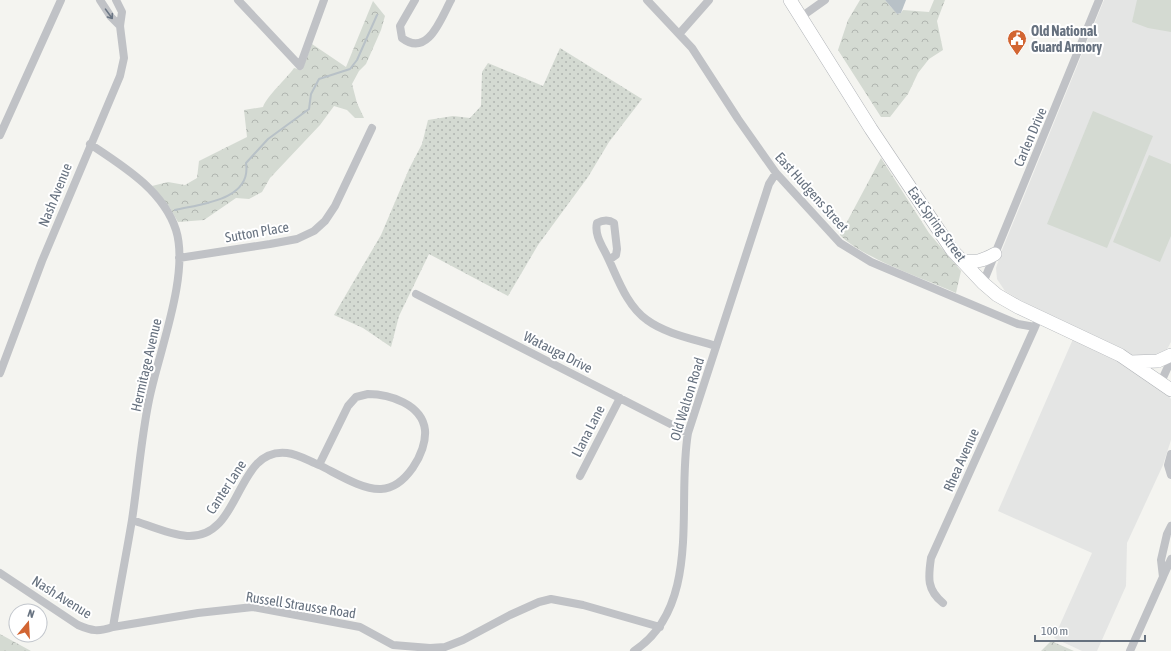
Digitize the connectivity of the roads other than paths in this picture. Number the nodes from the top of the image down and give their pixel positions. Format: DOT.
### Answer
graph roads {
  1 [pos="61,0"];
  2 [pos="100,0"];
  3 [pos="116,0"];
  4 [pos="238,0"];
  5 [pos="324,0"];
  6 [pos="415,0"];
  7 [pos="452,0"];
  8 [pos="647,0"];
  9 [pos="709,0"];
  10 [pos="790,0"];
  11 [pos="825,0"];
  12 [pos="1099,0"];
  13 [pos="801,17"];
  14 [pos="120,26"];
  15 [pos="680,33"];
  16 [pos="372,128"];
  17 [pos="0,135"];
  18 [pos="90,144"];
  19 [pos="776,173"];
  20 [pos="995,254"];
  21 [pos="179,258"];
  22 [pos="609,260"];
  23 [pos="962,260"];
  24 [pos="983,283"];
  25 [pos="416,294"];
  26 [pos="1037,322"];
  27 [pos="716,346"];
  28 [pos="1171,355"];
  29 [pos="1171,360"];
  30 [pos="1130,362"];
  31 [pos="0,373"];
  32 [pos="1166,386"];
  33 [pos="620,398"];
  34 [pos="688,432"];
  35 [pos="1171,454"];
  36 [pos="319,465"];
  37 [pos="1171,475"];
  38 [pos="580,476"];
  39 [pos="132,520"];
  40 [pos="1170,530"];
  41 [pos="1171,559"];
  42 [pos="0,573"];
  43 [pos="1163,576"];
  44 [pos="943,603"];
  45 [pos="113,627"];
  46 [pos="660,627"];
  47 [pos="634,651"];
  48 [pos="1130,651"];
  1 -- 17 [label="street"];
  2 -- 14 [label="street, one-way"];
  3 -- 14 [label="street, Nash Avenue"];
  4 -- 5 [label="street"];
  6 -- 7 [label="street"];
  8 -- 15 [label="street, East Hudgens Street"];
  9 -- 15 [label="street"];
  10 -- 13 [label="main road, East Spring Street"];
  11 -- 13 [label="street"];
  12 -- 20 [label="street, Carlen Drive"];
  13 -- 23 [label="main road, East Spring Street"];
  14 -- 18 [label="street, Nash Avenue"];
  15 -- 19 [label="street, East Hudgens Street"];
  16 -- 21 [label="street, Sutton Place"];
  18 -- 21 [label="street, Hermitage Avenue"];
  18 -- 31 [label="street, Nash Avenue"];
  19 -- 26 [label="street, East Hudgens Street"];
  19 -- 27 [label="street, Old Walton Road"];
  20 -- 23 [label="main road"];
  20 -- 24 [label="street, Carlen Drive"];
  21 -- 39 [label="street, Hermitage Avenue"];
  22 -- 27 [label="street"];
  23 -- 24 [label="main road, East Spring Street"];
  24 -- 26 [label="main road, East Spring Street"];
  25 -- 33 [label="street, Watauga Drive"];
  26 -- 30 [label="main road, East Spring Street"];
  26 -- 44 [label="street, Rhea Avenue"];
  27 -- 34 [label="street, Old Walton Road"];
  28 -- 30 [label="main road"];
  29 -- 32 [label="street"];
  30 -- 32 [label="main road, East Spring Street"];
  33 -- 34 [label="street, Watauga Drive"];
  33 -- 38 [label="street, Llana Lane"];
  34 -- 46 [label="street, Old Walton Road"];
  35 -- 37 [label="street"];
  36 -- 36 [label="street, Canter Lane"];
  36 -- 39 [label="street, Canter Lane"];
  39 -- 45 [label="street, Hermitage Avenue"];
  40 -- 43 [label="street"];
  41 -- 43 [label="street"];
  42 -- 45 [label="street, Nash Avenue"];
  43 -- 48 [label="street"];
  45 -- 46 [label="street, Russell Strausse Road"];
  46 -- 47 [label="street, Old Walton Road"];
}
